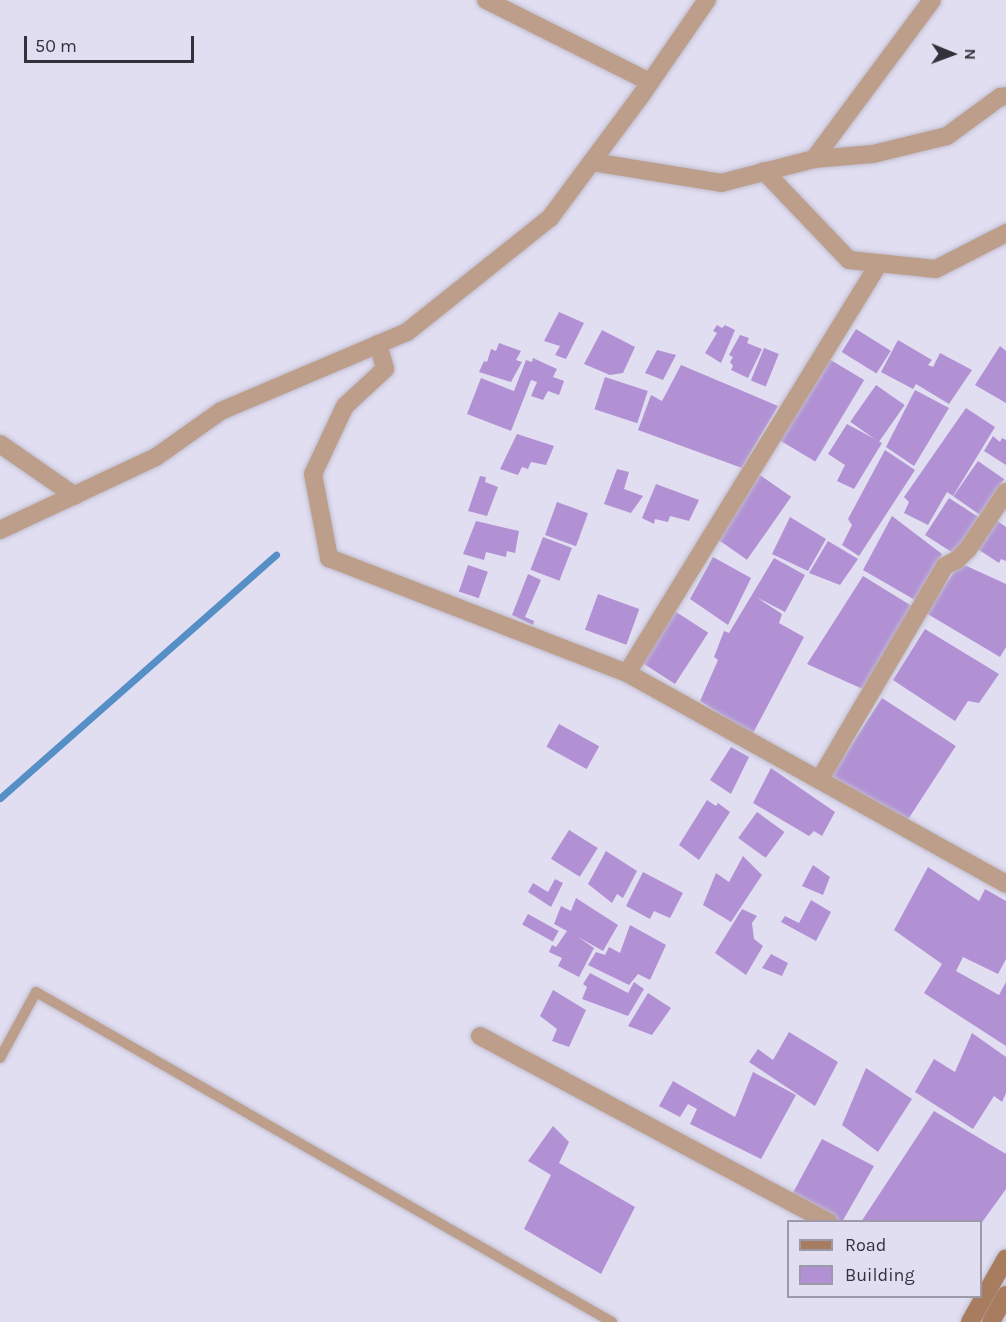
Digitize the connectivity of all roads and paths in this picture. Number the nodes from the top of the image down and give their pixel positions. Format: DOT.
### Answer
graph roads {
  1 [pos="486,0"];
  2 [pos="707,0"];
  3 [pos="932,0"];
  4 [pos="650,82"];
  5 [pos="1006,96"];
  6 [pos="814,159"];
  7 [pos="592,162"];
  8 [pos="764,171"];
  9 [pos="1006,233"];
  10 [pos="879,263"];
  11 [pos="378,344"];
  12 [pos="0,444"];
  13 [pos="1006,492"];
  14 [pos="75,496"];
  15 [pos="0,530"];
  16 [pos="627,673"];
  17 [pos="820,779"];
  18 [pos="1006,884"];
  19 [pos="480,1035"];
  20 [pos="0,1058"];
  21 [pos="826,1220"];
  22 [pos="1006,1258"];
  23 [pos="1006,1295"];
  24 [pos="989,1310"];
  25 [pos="612,1322"];
  26 [pos="970,1322"];
  1 -- 4 [label="street"];
  2 -- 4 [label="street"];
  3 -- 6 [label="street"];
  4 -- 7 [label="street"];
  5 -- 6 [label="street"];
  6 -- 8 [label="street"];
  7 -- 8 [label="street"];
  7 -- 11 [label="street"];
  8 -- 10 [label="street"];
  9 -- 10 [label="street"];
  10 -- 16 [label="street"];
  11 -- 14 [label="street"];
  11 -- 16 [label="street"];
  12 -- 14 [label="street"];
  13 -- 17 [label="street"];
  14 -- 15 [label="street"];
  16 -- 17 [label="street"];
  17 -- 18 [label="street"];
  19 -- 21 [label="street"];
  20 -- 25 [label="lane"];
  22 -- 24 [label="main road"];
  23 -- 24 [label="main road"];
  24 -- 26 [label="main road"];
}
